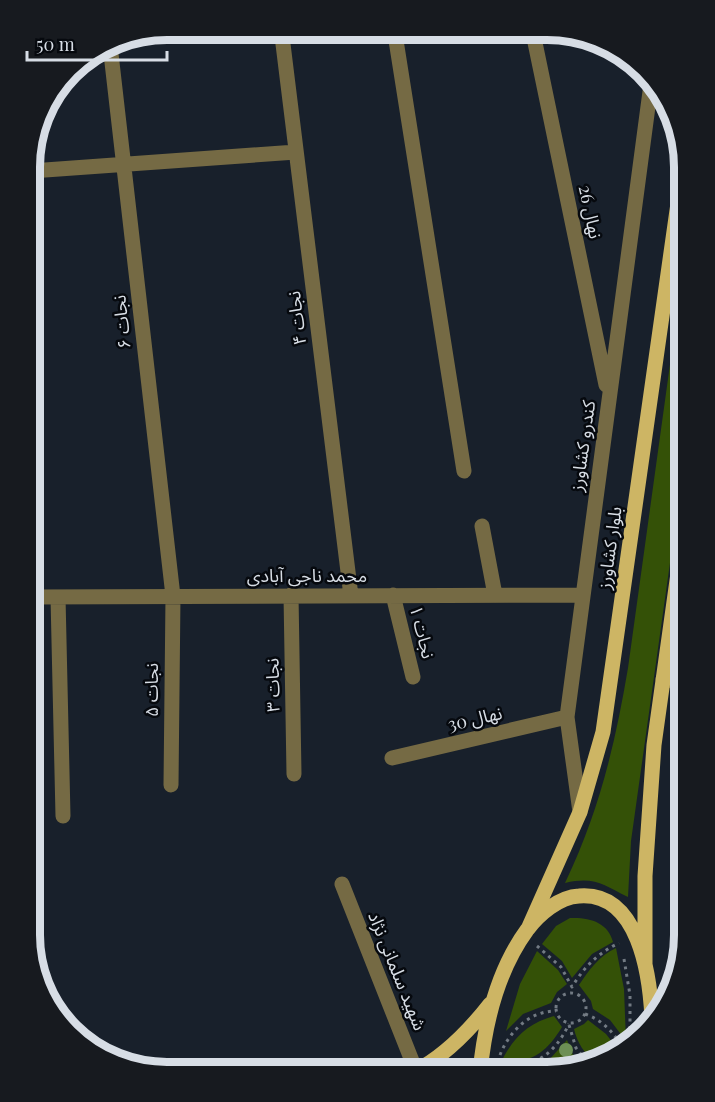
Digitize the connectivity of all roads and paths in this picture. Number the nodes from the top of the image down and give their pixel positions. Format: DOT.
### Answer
graph roads {
  1 [pos="282,40"];
  2 [pos="396,40"];
  3 [pos="534,40"];
  4 [pos="111,54"];
  5 [pos="650,93"];
  6 [pos="296,152"];
  7 [pos="124,165"];
  8 [pos="40,170"];
  9 [pos="674,231"];
  10 [pos="609,399"];
  11 [pos="464,471"];
  12 [pos="482,526"];
  13 [pos="495,595"];
  14 [pos="583,595"];
  15 [pos="172,596"];
  16 [pos="291,596"];
  17 [pos="351,596"];
  18 [pos="393,596"];
  19 [pos="40,597"];
  20 [pos="58,597"];
  21 [pos="674,601"];
  22 [pos="413,677"];
  23 [pos="663,679"];
  24 [pos="674,681"];
  25 [pos="567,717"];
  26 [pos="392,758"];
  27 [pos="294,774"];
  28 [pos="171,785"];
  29 [pos="580,812"];
  30 [pos="63,816"];
  31 [pos="342,884"];
  32 [pos="528,929"];
  33 [pos="617,938"];
  34 [pos="541,940"];
  35 [pos="619,943"];
  36 [pos="645,965"];
  37 [pos="572,987"];
  38 [pos="572,993"];
  39 [pos="491,1002"];
  40 [pos="651,1008"];
  41 [pos="556,1011"];
  42 [pos="585,1014"];
  43 [pos="568,1023"];
  44 [pos="630,1031"];
  45 [pos="618,1040"];
  46 [pos="501,1042"];
  47 [pos="583,1056"];
  48 [pos="411,1062"];
  49 [pos="431,1062"];
  50 [pos="482,1062"];
  51 [pos="534,1062"];
  1 -- 6 [label="street, نجات ۴"];
  2 -- 11 [label="street"];
  3 -- 10 [label="street, نهال 26"];
  4 -- 7 [label="street, نجات ۶"];
  5 -- 10 [label="street, کندرو کشاورز"];
  6 -- 7 [label="street"];
  6 -- 17 [label="street, نجات ۴"];
  7 -- 8 [label="street"];
  7 -- 15 [label="street, نجات ۶"];
  9 -- 29 [label="main road, بلوار کشاورز"];
  10 -- 14 [label="street, کندرو کشاورز"];
  12 -- 13 [label="street"];
  13 -- 14 [label="street, محمد ناجی آبادی"];
  13 -- 18 [label="street, محمد ناجی آبادی"];
  14 -- 25 [label="street, کندرو کشاورز"];
  15 -- 16 [label="street, محمد ناجی آبادی"];
  15 -- 20 [label="street, محمد ناجی آبادی"];
  15 -- 28 [label="street, نجات ۵"];
  16 -- 17 [label="street, محمد ناجی آبادی"];
  16 -- 27 [label="street, نجات ۳"];
  17 -- 18 [label="street, محمد ناجی آبادی"];
  18 -- 22 [label="street, نجات ۱"];
  19 -- 20 [label="street, محمد ناجی آبادی"];
  20 -- 30 [label="street"];
  21 -- 23 [label="main road"];
  23 -- 24 [label="street"];
  23 -- 36 [label="main road"];
  25 -- 26 [label="street, نهال 30"];
  25 -- 29 [label="street, کندرو کشاورز"];
  29 -- 32 [label="main road, بلوار کشاورز"];
  31 -- 48 [label="street, شهید سلمانی نژاد"];
  32 -- 36 [label="main road"];
  32 -- 39 [label="main road"];
  33 -- 35 [label="path"];
  34 -- 37 [label="path"];
  35 -- 37 [label="path"];
  35 -- 44 [label="path"];
  36 -- 40 [label="main road"];
  37 -- 38 [label="path"];
  38 -- 41 [label="path"];
  38 -- 42 [label="path"];
  39 -- 49 [label="main road"];
  39 -- 50 [label="main road"];
  41 -- 43 [label="path"];
  41 -- 46 [label="path"];
  42 -- 43 [label="path"];
  42 -- 45 [label="path"];
  43 -- 47 [label="path"];
  43 -- 51 [label="path"];
}
